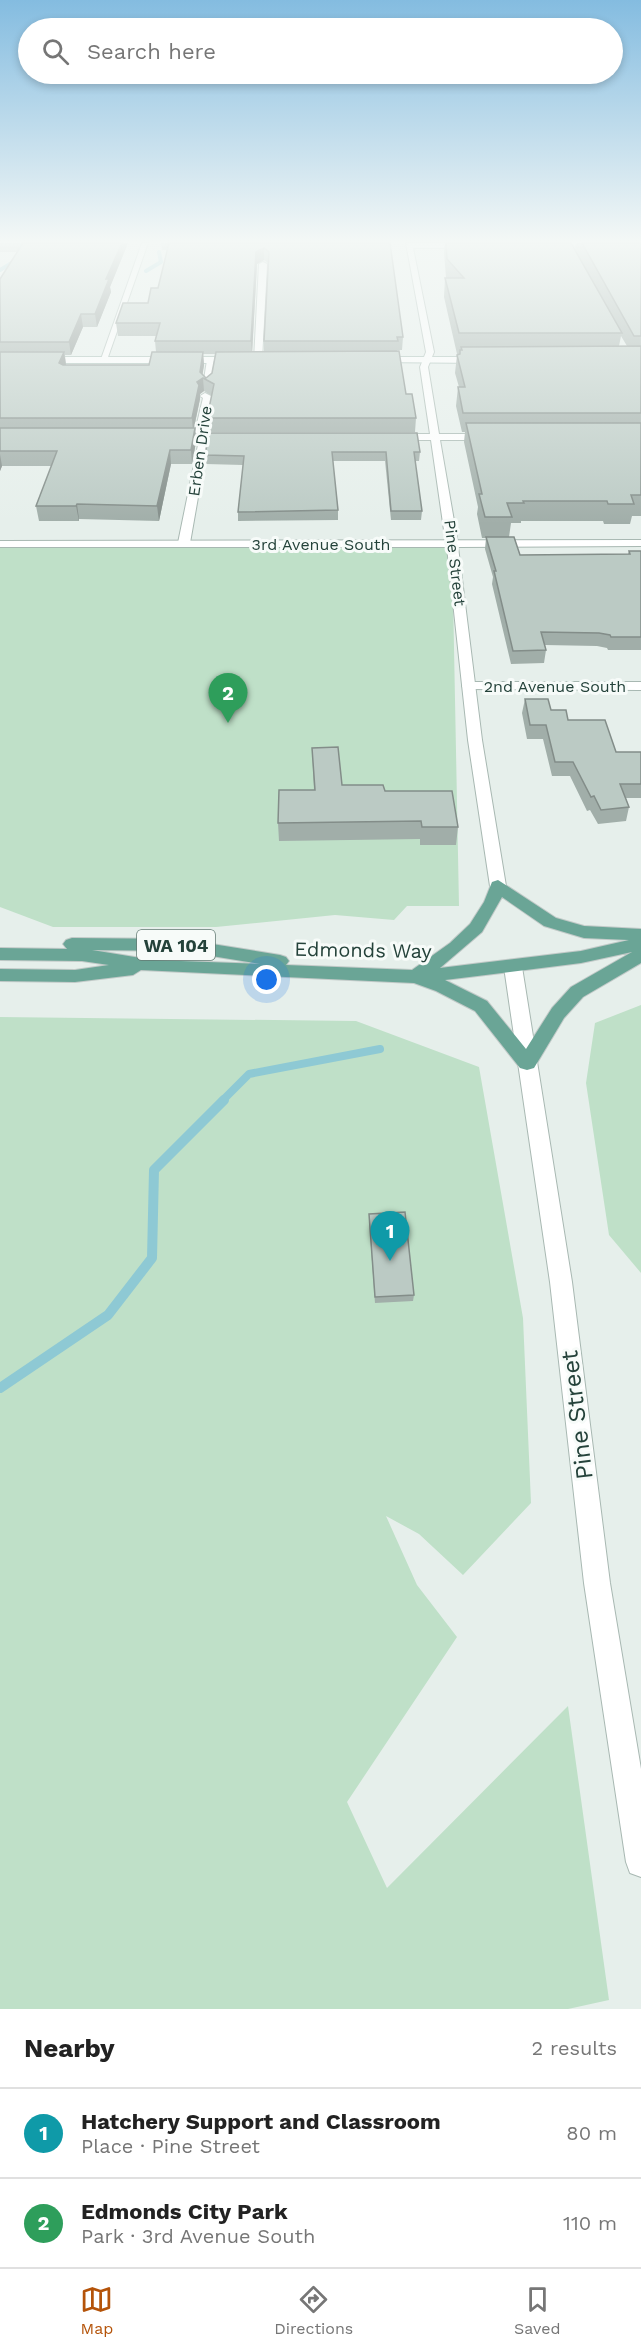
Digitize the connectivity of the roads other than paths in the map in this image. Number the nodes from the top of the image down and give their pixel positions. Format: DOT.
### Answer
graph roads {
  1 [pos="111,337"];
  2 [pos="262,337"];
  3 [pos="427,337"];
  4 [pos="0,360"];
  5 [pos="103,360"];
  6 [pos="212,360"];
  7 [pos="363,360"];
  8 [pos="428,360"];
  9 [pos="491,360"];
  10 [pos="159,437"];
  11 [pos="204,437"];
  12 [pos="239,437"];
  13 [pos="379,437"];
  14 [pos="437,437"];
  15 [pos="497,437"];
  16 [pos="184,543"];
  17 [pos="641,543"];
  18 [pos="0,544"];
  19 [pos="452,544"];
  20 [pos="469,686"];
  21 [pos="641,686"];
  22 [pos="498,886"];
  23 [pos="641,935"];
  24 [pos="0,944"];
  25 [pos="641,944"];
  26 [pos="0,954"];
  27 [pos="641,955"];
  28 [pos="153,966"];
  29 [pos="513,967"];
  30 [pos="350,973"];
  31 [pos="0,975"];
  32 [pos="416,977"];
  33 [pos="527,1063"];
  34 [pos="641,1862"];
  1 -- 5 [label="street"];
  2 -- 6 [label="street"];
  3 -- 8 [label="street, Pine Street"];
  4 -- 5 [label="street"];
  5 -- 6 [label="street"];
  6 -- 11 [label="street, Erben Drive"];
  7 -- 8 [label="street"];
  8 -- 9 [label="street"];
  8 -- 14 [label="street, Pine Street"];
  10 -- 11 [label="street"];
  11 -- 12 [label="street"];
  11 -- 16 [label="street, Erben Drive"];
  13 -- 14 [label="street"];
  14 -- 15 [label="street"];
  14 -- 19 [label="street, Pine Street"];
  16 -- 18 [label="street, 3rd Avenue South"];
  16 -- 19 [label="street, 3rd Avenue South"];
  17 -- 19 [label="street, 3rd Avenue South"];
  19 -- 20 [label="street, Pine Street"];
  20 -- 21 [label="street, 2nd Avenue South"];
  20 -- 22 [label="street, Pine Street"];
  22 -- 23 [label="main road"];
  22 -- 32 [label="main road"];
  24 -- 30 [label="main road, WA 104"];
  25 -- 29 [label="main road, Edmonds Way / WA 104"];
  26 -- 28 [label="main road, Edmonds Way / WA 104"];
  27 -- 33 [label="main road"];
  28 -- 30 [label="main road, Edmonds Way / WA 104"];
  28 -- 31 [label="main road, Edmonds Way / WA 104"];
  29 -- 32 [label="main road, Edmonds Way / WA 104"];
  29 -- 33 [label="street, Pine Street"];
  30 -- 32 [label="main road, Edmonds Way / WA 104"];
  32 -- 33 [label="main road"];
  33 -- 34 [label="street, Pine Street"];
}
